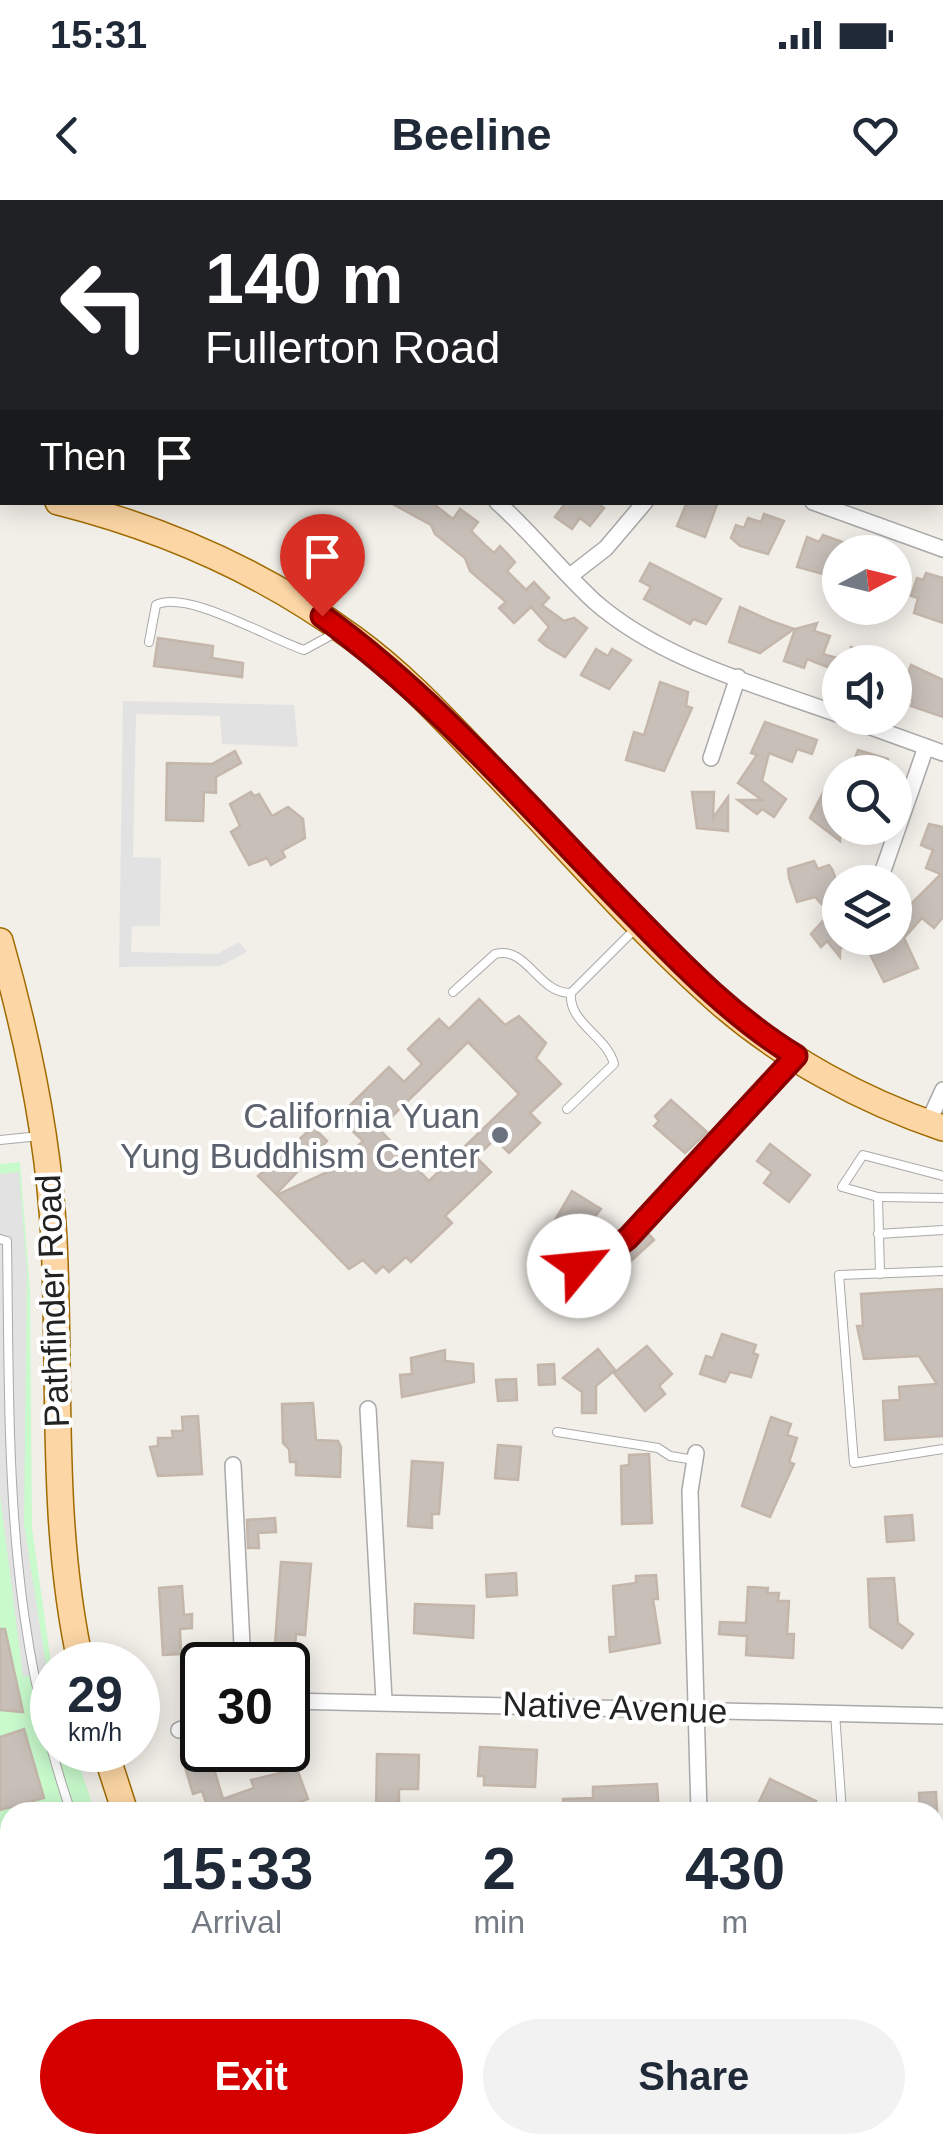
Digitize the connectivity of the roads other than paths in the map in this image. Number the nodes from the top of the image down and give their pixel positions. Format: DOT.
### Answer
graph roads {
  1 [pos="68,505"];
  2 [pos="500,505"];
  3 [pos="642,505"];
  4 [pos="852,509"];
  5 [pos="943,550"];
  6 [pos="570,576"];
  7 [pos="340,629"];
  8 [pos="150,642"];
  9 [pos="738,677"];
  10 [pos="822,708"];
  11 [pos="892,735"];
  12 [pos="926,748"];
  13 [pos="943,753"];
  14 [pos="711,758"];
  15 [pos="885,865"];
  16 [pos="642,923"];
  17 [pos="0,942"];
  18 [pos="453,992"];
  19 [pos="570,992"];
  20 [pos="796,1056"];
  21 [pos="943,1090"];
  22 [pos="566,1109"];
  23 [pos="935,1126"];
  24 [pos="42,1136"];
  25 [pos="0,1140"];
  26 [pos="943,1176"];
  27 [pos="878,1197"];
  28 [pos="943,1198"];
  29 [pos="943,1230"];
  30 [pos="878,1234"];
  31 [pos="0,1239"];
  32 [pos="579,1266"];
  33 [pos="943,1271"];
  34 [pos="880,1274"];
  35 [pos="368,1409"];
  36 [pos="557,1432"];
  37 [pos="943,1450"];
  38 [pos="695,1456"];
  39 [pos="233,1465"];
  40 [pos="77,1642"];
  41 [pos="242,1642"];
  42 [pos="310,1700"];
  43 [pos="384,1700"];
  44 [pos="695,1709"];
  45 [pos="835,1712"];
  46 [pos="943,1716"];
  47 [pos="112,1772"];
  48 [pos="68,1802"];
  49 [pos="122,1802"];
  50 [pos="699,1802"];
  51 [pos="841,1802"];
  1 -- 7 [label="main road"];
  2 -- 6 [label="street"];
  3 -- 6 [label="street"];
  4 -- 5 [label="street"];
  6 -- 9 [label="street"];
  7 -- 8 [label="lane"];
  7 -- 16 [label="main road"];
  9 -- 10 [label="street"];
  9 -- 14 [label="street"];
  11 -- 12 [label="street"];
  12 -- 13 [label="street"];
  12 -- 15 [label="street"];
  16 -- 19 [label="lane"];
  16 -- 20 [label="main road"];
  17 -- 24 [label="main road, Pathfinder Road"];
  18 -- 19 [label="lane"];
  19 -- 22 [label="lane"];
  20 -- 23 [label="main road"];
  20 -- 32 [label="street"];
  21 -- 23 [label="street"];
  24 -- 25 [label="lane"];
  24 -- 40 [label="main road, Pathfinder Road"];
  26 -- 27 [label="lane"];
  27 -- 28 [label="lane"];
  27 -- 30 [label="lane"];
  29 -- 30 [label="lane"];
  30 -- 34 [label="lane"];
  31 -- 48 [label="lane"];
  33 -- 34 [label="lane"];
  34 -- 37 [label="lane"];
  35 -- 43 [label="street"];
  36 -- 38 [label="lane"];
  38 -- 44 [label="street"];
  39 -- 41 [label="street"];
  42 -- 43 [label="street, Native Avenue"];
  43 -- 44 [label="street, Native Avenue"];
  44 -- 45 [label="street, Native Avenue"];
  44 -- 50 [label="street"];
  45 -- 46 [label="street, Native Avenue"];
  45 -- 51 [label="lane"];
  47 -- 49 [label="main road"];
}
